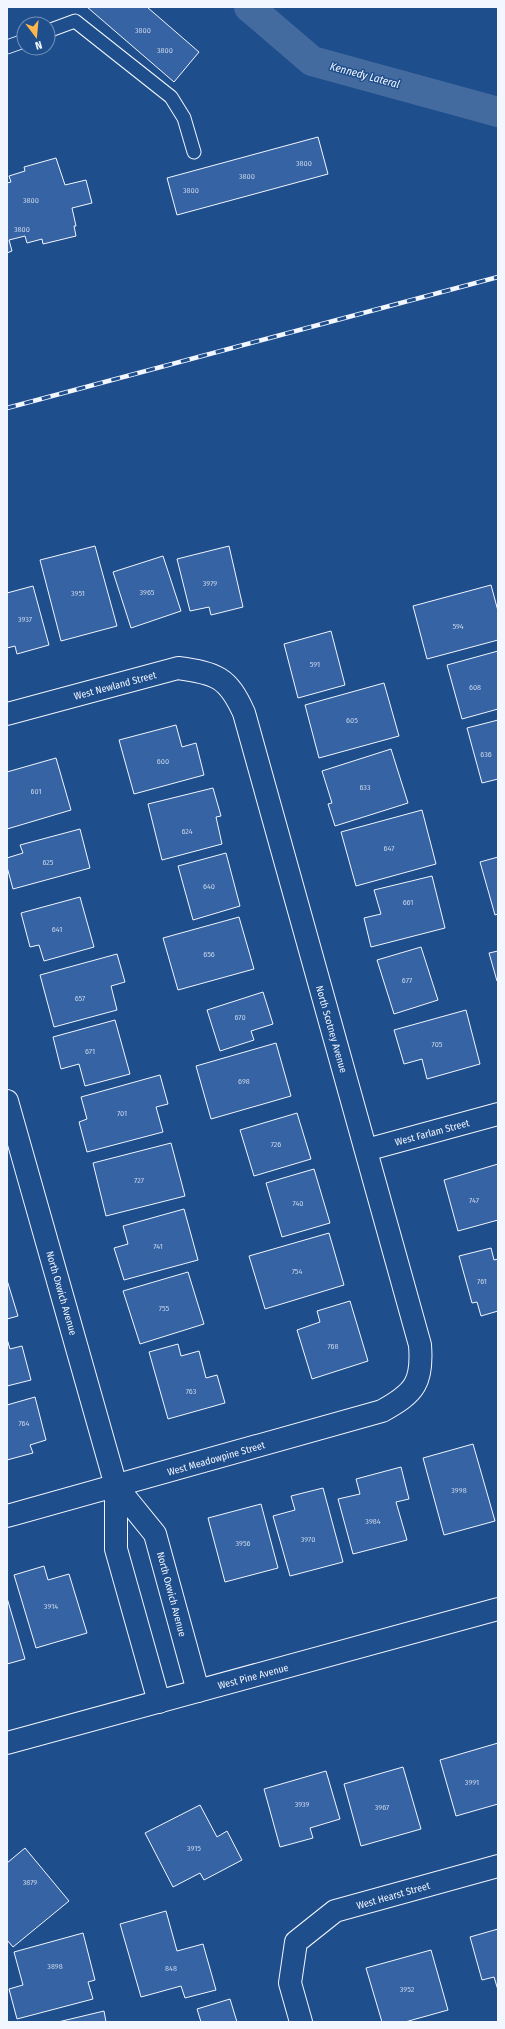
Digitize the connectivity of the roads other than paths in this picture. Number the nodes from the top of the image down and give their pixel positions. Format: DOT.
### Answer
graph roads {
  1 [pos="56,28"];
  2 [pos="194,152"];
  3 [pos="224,680"];
  4 [pos="7,714"];
  5 [pos="7,1101"];
  6 [pos="498,1114"];
  7 [pos="366,1150"];
  8 [pos="416,1384"];
  9 [pos="116,1486"];
  10 [pos="7,1516"];
  11 [pos="498,1609"];
  12 [pos="198,1691"];
  13 [pos="159,1702"];
  14 [pos="7,1744"];
  15 [pos="498,1866"];
  16 [pos="301,2022"];
  1 -- 2 [label="lane"];
  3 -- 4 [label="street, West Newland Street"];
  3 -- 7 [label="street, North Scotney Avenue"];
  5 -- 9 [label="street, North Oxwich Avenue"];
  6 -- 7 [label="street, West Farlam Street"];
  7 -- 8 [label="street, North Scotney Avenue"];
  8 -- 9 [label="street, West Meadowpine Street"];
  9 -- 10 [label="street, West Meadowpine Street"];
  9 -- 12 [label="street, North Oxwich Avenue"];
  9 -- 13 [label="street, North Oxwich Avenue"];
  11 -- 12 [label="street, West Pine Avenue"];
  12 -- 13 [label="street, West Pine Avenue"];
  13 -- 14 [label="street, West Pine Avenue"];
  15 -- 16 [label="street, West Hearst Street"];
}
